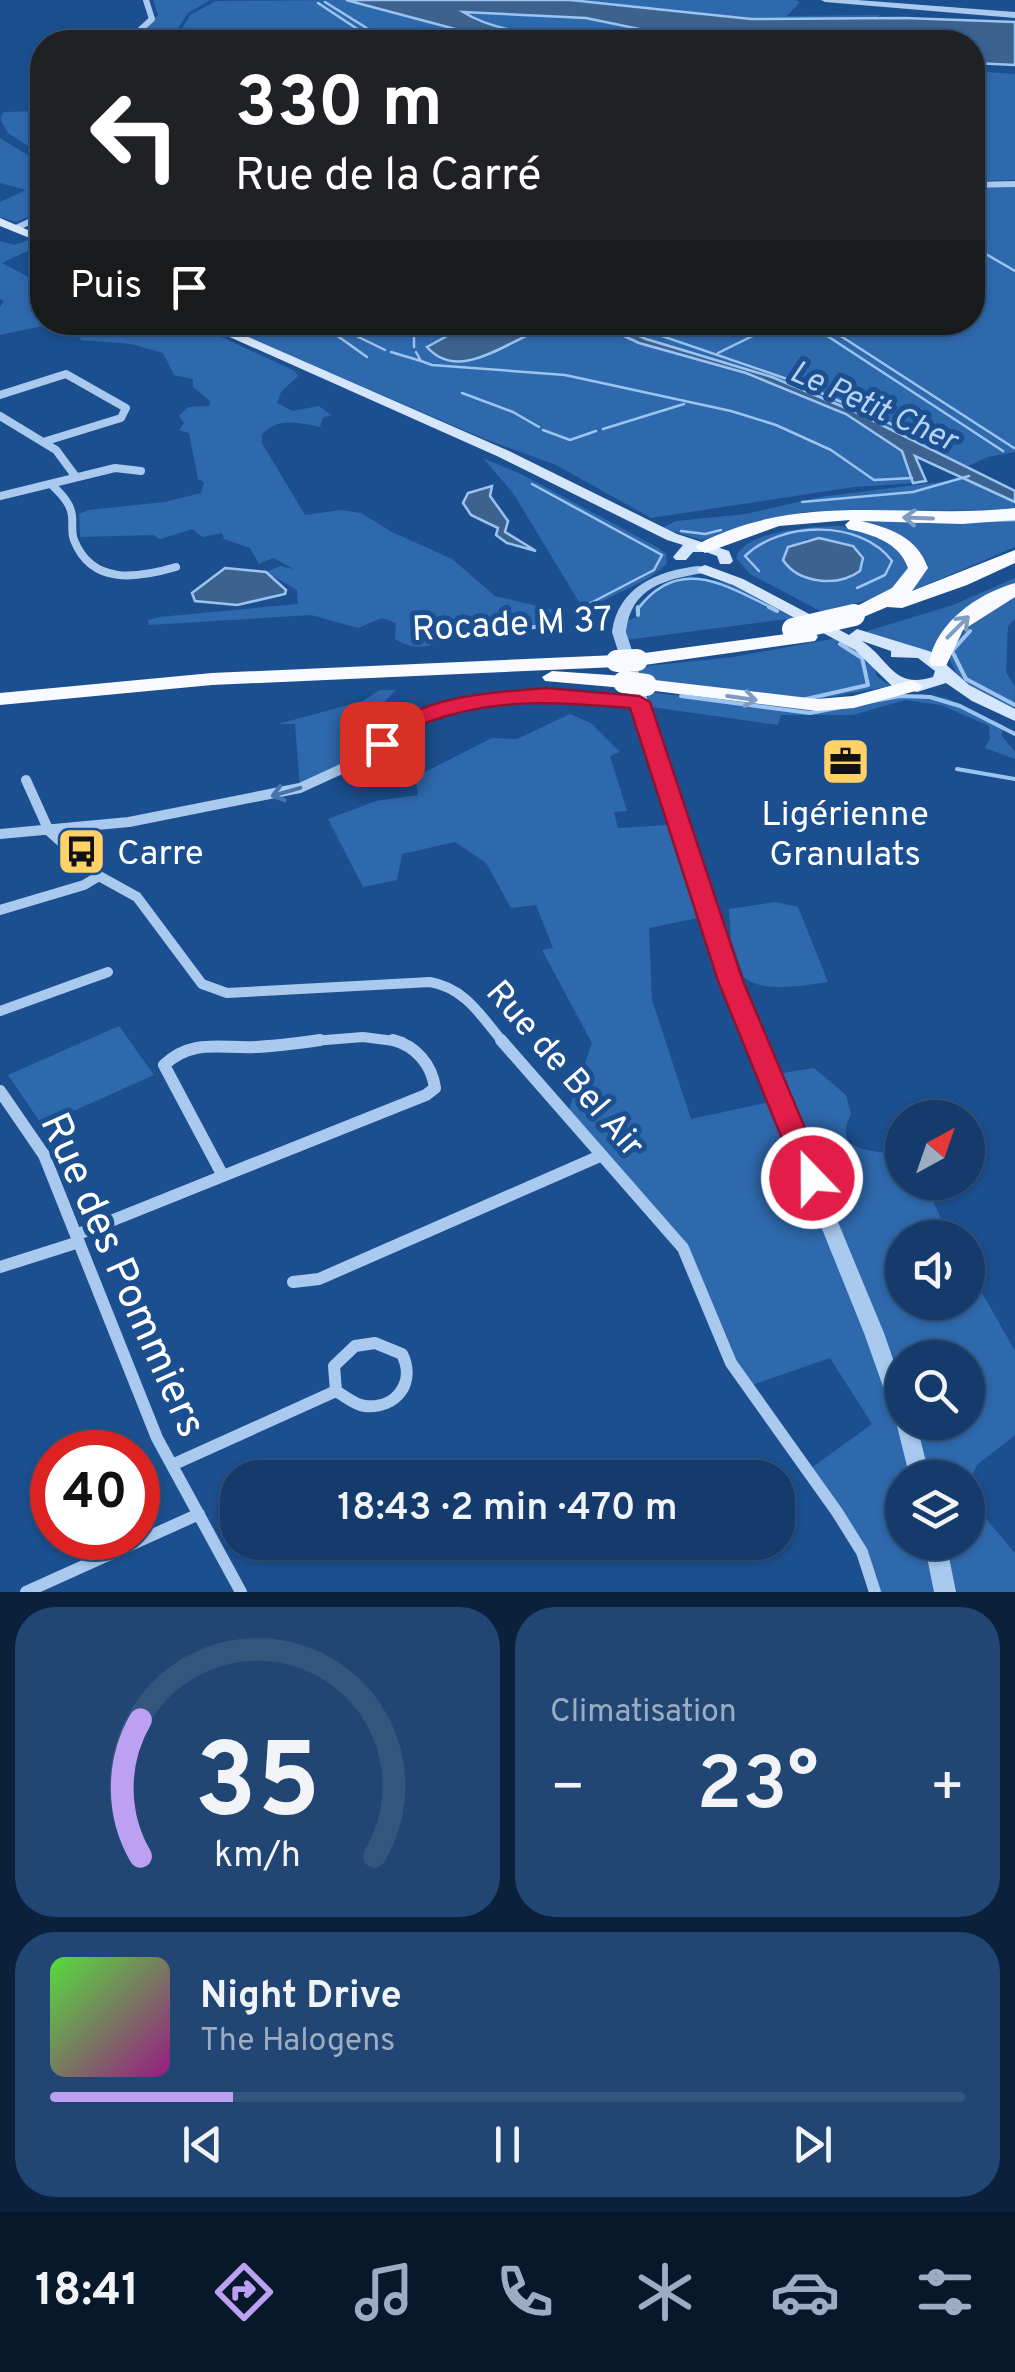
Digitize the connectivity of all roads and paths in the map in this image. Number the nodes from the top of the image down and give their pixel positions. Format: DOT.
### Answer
graph roads {
  1 [pos="146,0"];
  2 [pos="825,0"];
  3 [pos="1015,15"];
  4 [pos="140,30"];
  5 [pos="1015,184"];
  6 [pos="985,185"];
  7 [pos="0,222"];
  8 [pos="30,222"];
  9 [pos="16,228"];
  10 [pos="30,234"];
  11 [pos="232,335"];
  12 [pos="0,396"];
  13 [pos="0,416"];
  14 [pos="458,434"];
  15 [pos="43,442"];
  16 [pos="141,470"];
  17 [pos="76,477"];
  18 [pos="51,484"];
  19 [pos="0,496"];
  20 [pos="1015,514"];
  21 [pos="714,552"];
  22 [pos="1015,556"];
  23 [pos="681,559"];
  24 [pos="176,567"];
  25 [pos="1015,569"];
  26 [pos="701,570"];
  27 [pos="667,576"];
  28 [pos="1015,588"];
  29 [pos="860,619"];
  30 [pos="908,652"];
  31 [pos="941,666"];
  32 [pos="883,667"];
  33 [pos="630,670"];
  34 [pos="915,686"];
  35 [pos="0,689"];
  36 [pos="0,699"];
  37 [pos="1011,719"];
  38 [pos="26,780"];
  39 [pos="49,831"];
  40 [pos="0,834"];
  41 [pos="99,876"];
  42 [pos="0,910"];
  43 [pos="108,972"];
  44 [pos="0,1011"];
  45 [pos="0,1091"];
  46 [pos="600,1156"];
  47 [pos="224,1177"];
  48 [pos="78,1238"];
  49 [pos="0,1267"];
  50 [pos="293,1282"];
  51 [pos="885,1363"];
  52 [pos="336,1391"];
  53 [pos="172,1466"];
  54 [pos="199,1514"];
  55 [pos="938,1560"];
  56 [pos="26,1592"];
  57 [pos="242,1592"];
  58 [pos="874,1592"];
  59 [pos="945,1592"];
  1 -- 4 [label="street"];
  2 -- 3 [label="street"];
  5 -- 6 [label="street"];
  7 -- 9 [label="main road"];
  8 -- 9 [label="street"];
  9 -- 10 [label="main road"];
  11 -- 14 [label="main road"];
  12 -- 15 [label="street"];
  13 -- 15 [label="street"];
  14 -- 21 [label="main road"];
  14 -- 23 [label="main road"];
  15 -- 17 [label="street"];
  16 -- 17 [label="street"];
  17 -- 18 [label="street"];
  18 -- 19 [label="street"];
  18 -- 24 [label="street"];
  20 -- 21 [label="highway, one-way"];
  21 -- 23 [label="main road"];
  21 -- 26 [label="main road"];
  21 -- 29 [label="highway"];
  21 -- 30 [label="main road"];
  22 -- 29 [label="highway, Rocade M 37"];
  23 -- 26 [label="main road"];
  23 -- 27 [label="street"];
  25 -- 29 [label="highway, Rocade M 37"];
  26 -- 27 [label="street"];
  26 -- 32 [label="main road"];
  27 -- 33 [label="street"];
  31 -- 28 [label="highway, one-way"];
  29 -- 33 [label="highway, Rocade M 37"];
  30 -- 31 [label="main road"];
  30 -- 32 [label="main road"];
  31 -- 34 [label="main road"];
  31 -- 37 [label="main road"];
  32 -- 34 [label="main road"];
  33 -- 34 [label="highway, one-way"];
  33 -- 35 [label="highway, Rocade M 37"];
  33 -- 36 [label="highway, Rocade M 37"];
  33 -- 39 [label="street, one-way"];
  33 -- 51 [label="street"];
  34 -- 37 [label="main road"];
  38 -- 39 [label="street"];
  39 -- 40 [label="street"];
  39 -- 41 [label="street, Rue de Bel Air"];
  41 -- 42 [label="street"];
  41 -- 46 [label="street, Rue de Bel Air"];
  43 -- 44 [label="street"];
  45 -- 48 [label="street, Rue des Pommiers"];
  46 -- 50 [label="street"];
  46 -- 58 [label="street, Rue de Bel Air"];
  47 -- 47 [label="street"];
  47 -- 48 [label="street"];
  48 -- 49 [label="street"];
  48 -- 53 [label="street, Rue des Pommiers"];
  52 -- 52 [label="street"];
  52 -- 53 [label="street"];
  53 -- 54 [label="street, Rue des Pommiers"];
  54 -- 56 [label="street"];
  54 -- 57 [label="street, Rue des Pommiers"];
  55 -- 59 [label="street"];
}
